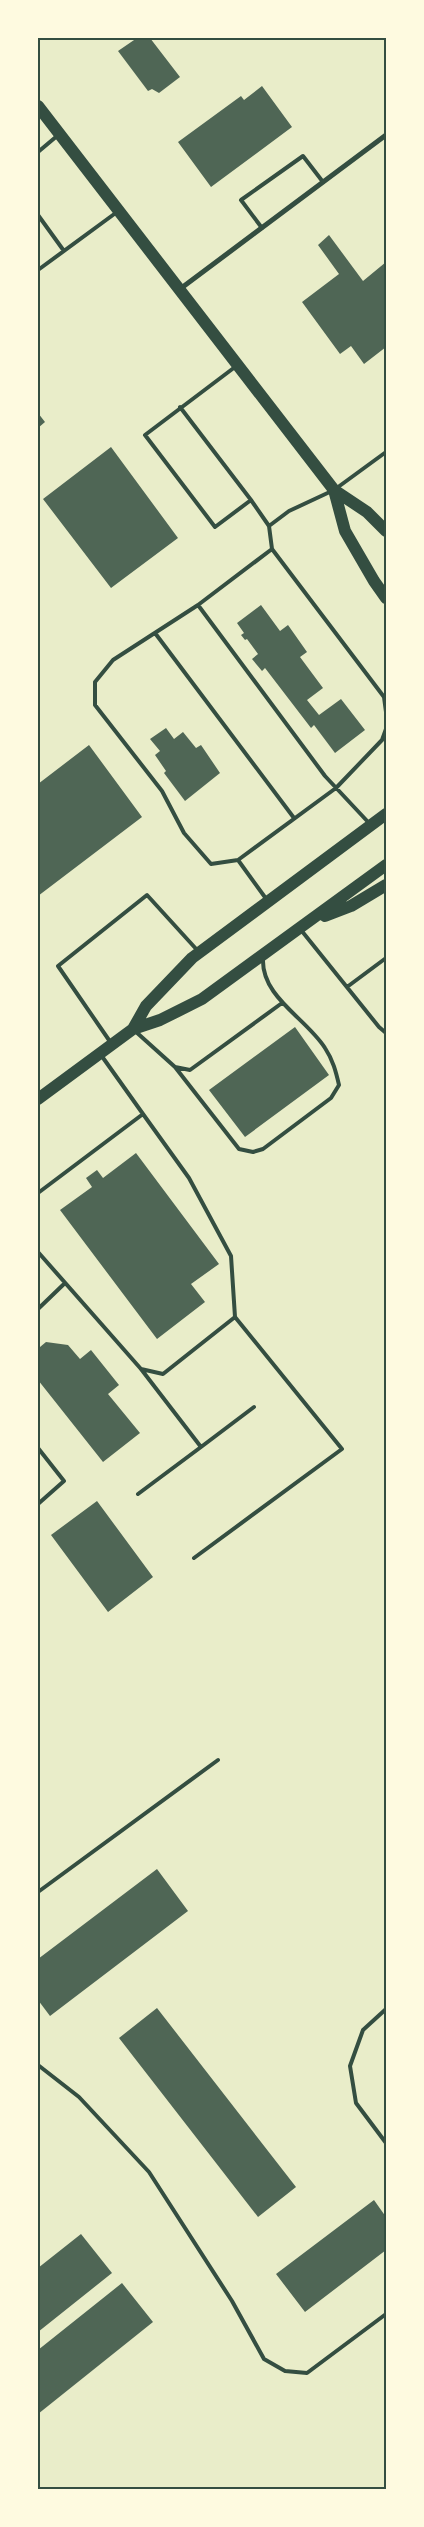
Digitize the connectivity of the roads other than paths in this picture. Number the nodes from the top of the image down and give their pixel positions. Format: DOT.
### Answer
graph roads {
  1 [pos="38,106"];
  2 [pos="59,134"];
  3 [pos="386,136"];
  4 [pos="38,152"];
  5 [pos="323,182"];
  6 [pos="118,212"];
  7 [pos="38,215"];
  8 [pos="262,228"];
  9 [pos="64,251"];
  10 [pos="38,270"];
  11 [pos="178,290"];
  12 [pos="237,366"];
  13 [pos="180,408"];
  14 [pos="386,452"];
  15 [pos="334,490"];
  16 [pos="251,500"];
  17 [pos="269,526"];
  18 [pos="386,532"];
  19 [pos="272,549"];
  20 [pos="386,598"];
  21 [pos="198,605"];
  22 [pos="155,633"];
  23 [pos="386,712"];
  24 [pos="386,729"];
  25 [pos="336,788"];
  26 [pos="386,814"];
  27 [pos="294,818"];
  28 [pos="371,826"];
  29 [pos="238,860"];
  30 [pos="386,865"];
  31 [pos="386,885"];
  32 [pos="268,901"];
  33 [pos="304,925"];
  34 [pos="199,952"];
  35 [pos="263,955"];
  36 [pos="386,958"];
  37 [pos="347,987"];
  38 [pos="282,1003"];
  39 [pos="133,1029"];
  40 [pos="386,1034"];
  41 [pos="112,1044"];
  42 [pos="100,1054"];
  43 [pos="175,1067"];
  44 [pos="38,1099"];
  45 [pos="143,1114"];
  46 [pos="38,1193"];
  47 [pos="38,1252"];
  48 [pos="65,1283"];
  49 [pos="38,1309"];
  50 [pos="235,1317"];
  51 [pos="141,1369"];
  52 [pos="254,1407"];
  53 [pos="201,1447"];
  54 [pos="38,1448"];
  55 [pos="138,1494"];
  56 [pos="38,1504"];
  57 [pos="194,1558"];
  58 [pos="218,1760"];
  59 [pos="38,1892"];
  60 [pos="386,2009"];
  61 [pos="38,2066"];
  62 [pos="386,2144"];
  63 [pos="386,2314"];
  1 -- 2 [label="main road"];
  2 -- 4 [label="lane"];
  2 -- 6 [label="main road"];
  3 -- 5 [label="street"];
  5 -- 8 [label="street"];
  5 -- 8 [label="lane"];
  6 -- 9 [label="lane"];
  6 -- 11 [label="main road"];
  7 -- 9 [label="lane"];
  8 -- 11 [label="street"];
  9 -- 10 [label="lane"];
  11 -- 12 [label="main road"];
  12 -- 13 [label="lane"];
  12 -- 15 [label="main road"];
  13 -- 16 [label="lane"];
  13 -- 16 [label="lane"];
  14 -- 15 [label="lane"];
  15 -- 17 [label="lane"];
  15 -- 18 [label="main road"];
  15 -- 20 [label="main road"];
  16 -- 17 [label="lane"];
  17 -- 19 [label="lane"];
  19 -- 21 [label="lane"];
  19 -- 23 [label="lane"];
  21 -- 22 [label="lane"];
  21 -- 25 [label="lane"];
  22 -- 27 [label="lane"];
  22 -- 29 [label="lane"];
  24 -- 25 [label="lane"];
  25 -- 27 [label="lane"];
  25 -- 28 [label="lane"];
  26 -- 28 [label="main road"];
  27 -- 29 [label="lane"];
  28 -- 32 [label="main road"];
  29 -- 32 [label="lane"];
  30 -- 33 [label="main road"];
  31 -- 33 [label="main road"];
  32 -- 34 [label="main road"];
  33 -- 35 [label="main road"];
  33 -- 37 [label="lane"];
  34 -- 39 [label="main road"];
  34 -- 41 [label="lane"];
  35 -- 38 [label="lane"];
  35 -- 39 [label="main road"];
  36 -- 37 [label="lane"];
  37 -- 40 [label="lane"];
  38 -- 43 [label="lane"];
  38 -- 43 [label="lane"];
  39 -- 41 [label="main road"];
  39 -- 43 [label="lane"];
  41 -- 42 [label="main road"];
  42 -- 44 [label="main road"];
  42 -- 45 [label="lane"];
  45 -- 46 [label="lane"];
  45 -- 50 [label="lane"];
  47 -- 48 [label="lane"];
  48 -- 49 [label="lane"];
  48 -- 51 [label="lane"];
  50 -- 51 [label="lane"];
  50 -- 57 [label="lane"];
  51 -- 53 [label="lane"];
  52 -- 53 [label="lane"];
  53 -- 55 [label="lane"];
  54 -- 56 [label="lane"];
  58 -- 59 [label="lane"];
  60 -- 62 [label="lane"];
  61 -- 63 [label="lane"];
}
